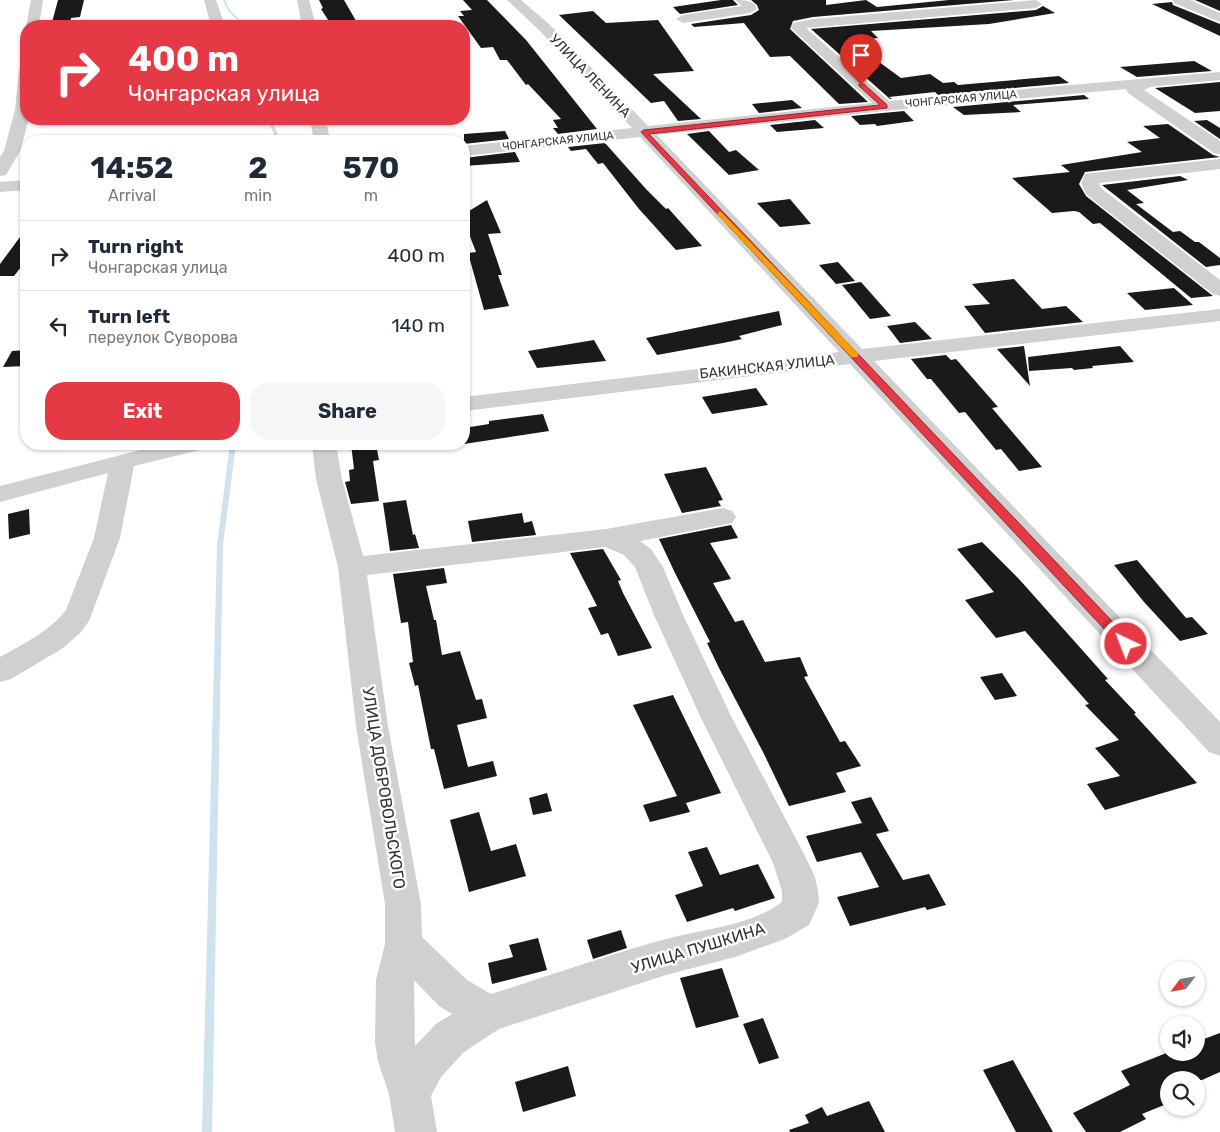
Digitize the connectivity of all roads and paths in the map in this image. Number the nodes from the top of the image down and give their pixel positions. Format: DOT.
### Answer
graph roads {
  1 [pos="36,0"];
  2 [pos="210,0"];
  3 [pos="304,0"];
  4 [pos="513,0"];
  5 [pos="741,0"];
  6 [pos="1178,0"];
  7 [pos="1036,4"];
  8 [pos="895,5"];
  9 [pos="913,14"];
  10 [pos="1220,18"];
  11 [pos="683,19"];
  12 [pos="33,20"];
  13 [pos="216,20"];
  14 [pos="308,20"];
  15 [pos="1220,76"];
  16 [pos="1148,82"];
  17 [pos="885,106"];
  18 [pos="20,118"];
  19 [pos="644,132"];
  20 [pos="1220,149"];
  21 [pos="470,150"];
  22 [pos="1220,164"];
  23 [pos="0,171"];
  24 [pos="20,186"];
  25 [pos="0,187"];
  26 [pos="1220,290"];
  27 [pos="1220,315"];
  28 [pos="856,357"];
  29 [pos="470,403"];
  30 [pos="156,450"];
  31 [pos="325,450"];
  32 [pos="123,461"];
  33 [pos="0,494"];
  34 [pos="723,517"];
  35 [pos="606,538"];
  36 [pos="352,566"];
  37 [pos="0,671"];
  38 [pos="1220,744"];
  39 [pos="404,944"];
  40 [pos="488,1014"];
  41 [pos="410,1094"];
  42 [pos="416,1132"];
  1 -- 12 [label="street"];
  2 -- 13 [label="street"];
  3 -- 14 [label="street"];
  4 -- 19 [label="street, УЛИЦА ЛЕНИНА"];
  5 -- 11 [label="street"];
  6 -- 10 [label="street"];
  7 -- 9 [label="street"];
  8 -- 9 [label="street"];
  9 -- 17 [label="street"];
  15 -- 16 [label="street, ЧОНГАРСКАЯ УЛИЦА"];
  16 -- 17 [label="street, ЧОНГАРСКАЯ УЛИЦА"];
  16 -- 20 [label="street"];
  17 -- 19 [label="street, ЧОНГАРСКАЯ УЛИЦА"];
  18 -- 23 [label="street"];
  19 -- 21 [label="street, ЧОНГАРСКАЯ УЛИЦА"];
  19 -- 28 [label="street, УЛИЦА ЛЕНИНА"];
  22 -- 26 [label="street"];
  24 -- 25 [label="street"];
  27 -- 28 [label="street, БАКИНСКАЯ УЛИЦА"];
  28 -- 29 [label="street, БАКИНСКАЯ УЛИЦА"];
  28 -- 38 [label="street, УЛИЦА ЛЕНИНА"];
  30 -- 32 [label="street"];
  31 -- 36 [label="street, УЛИЦА ДОБРОВОЛЬСКОГО"];
  32 -- 33 [label="street"];
  32 -- 37 [label="street"];
  34 -- 35 [label="street"];
  35 -- 36 [label="street"];
  35 -- 40 [label="street, УЛИЦА ПУШКИНА"];
  36 -- 39 [label="street, УЛИЦА ДОБРОВОЛЬСКОГО"];
  39 -- 40 [label="street"];
  39 -- 41 [label="street, УЛИЦА ДОБРОВОЛЬСКОГО"];
  40 -- 41 [label="street, УЛИЦА ПУШКИНА"];
  41 -- 42 [label="street, УЛИЦА ДОБРОВОЛЬСКОГО"];
}
